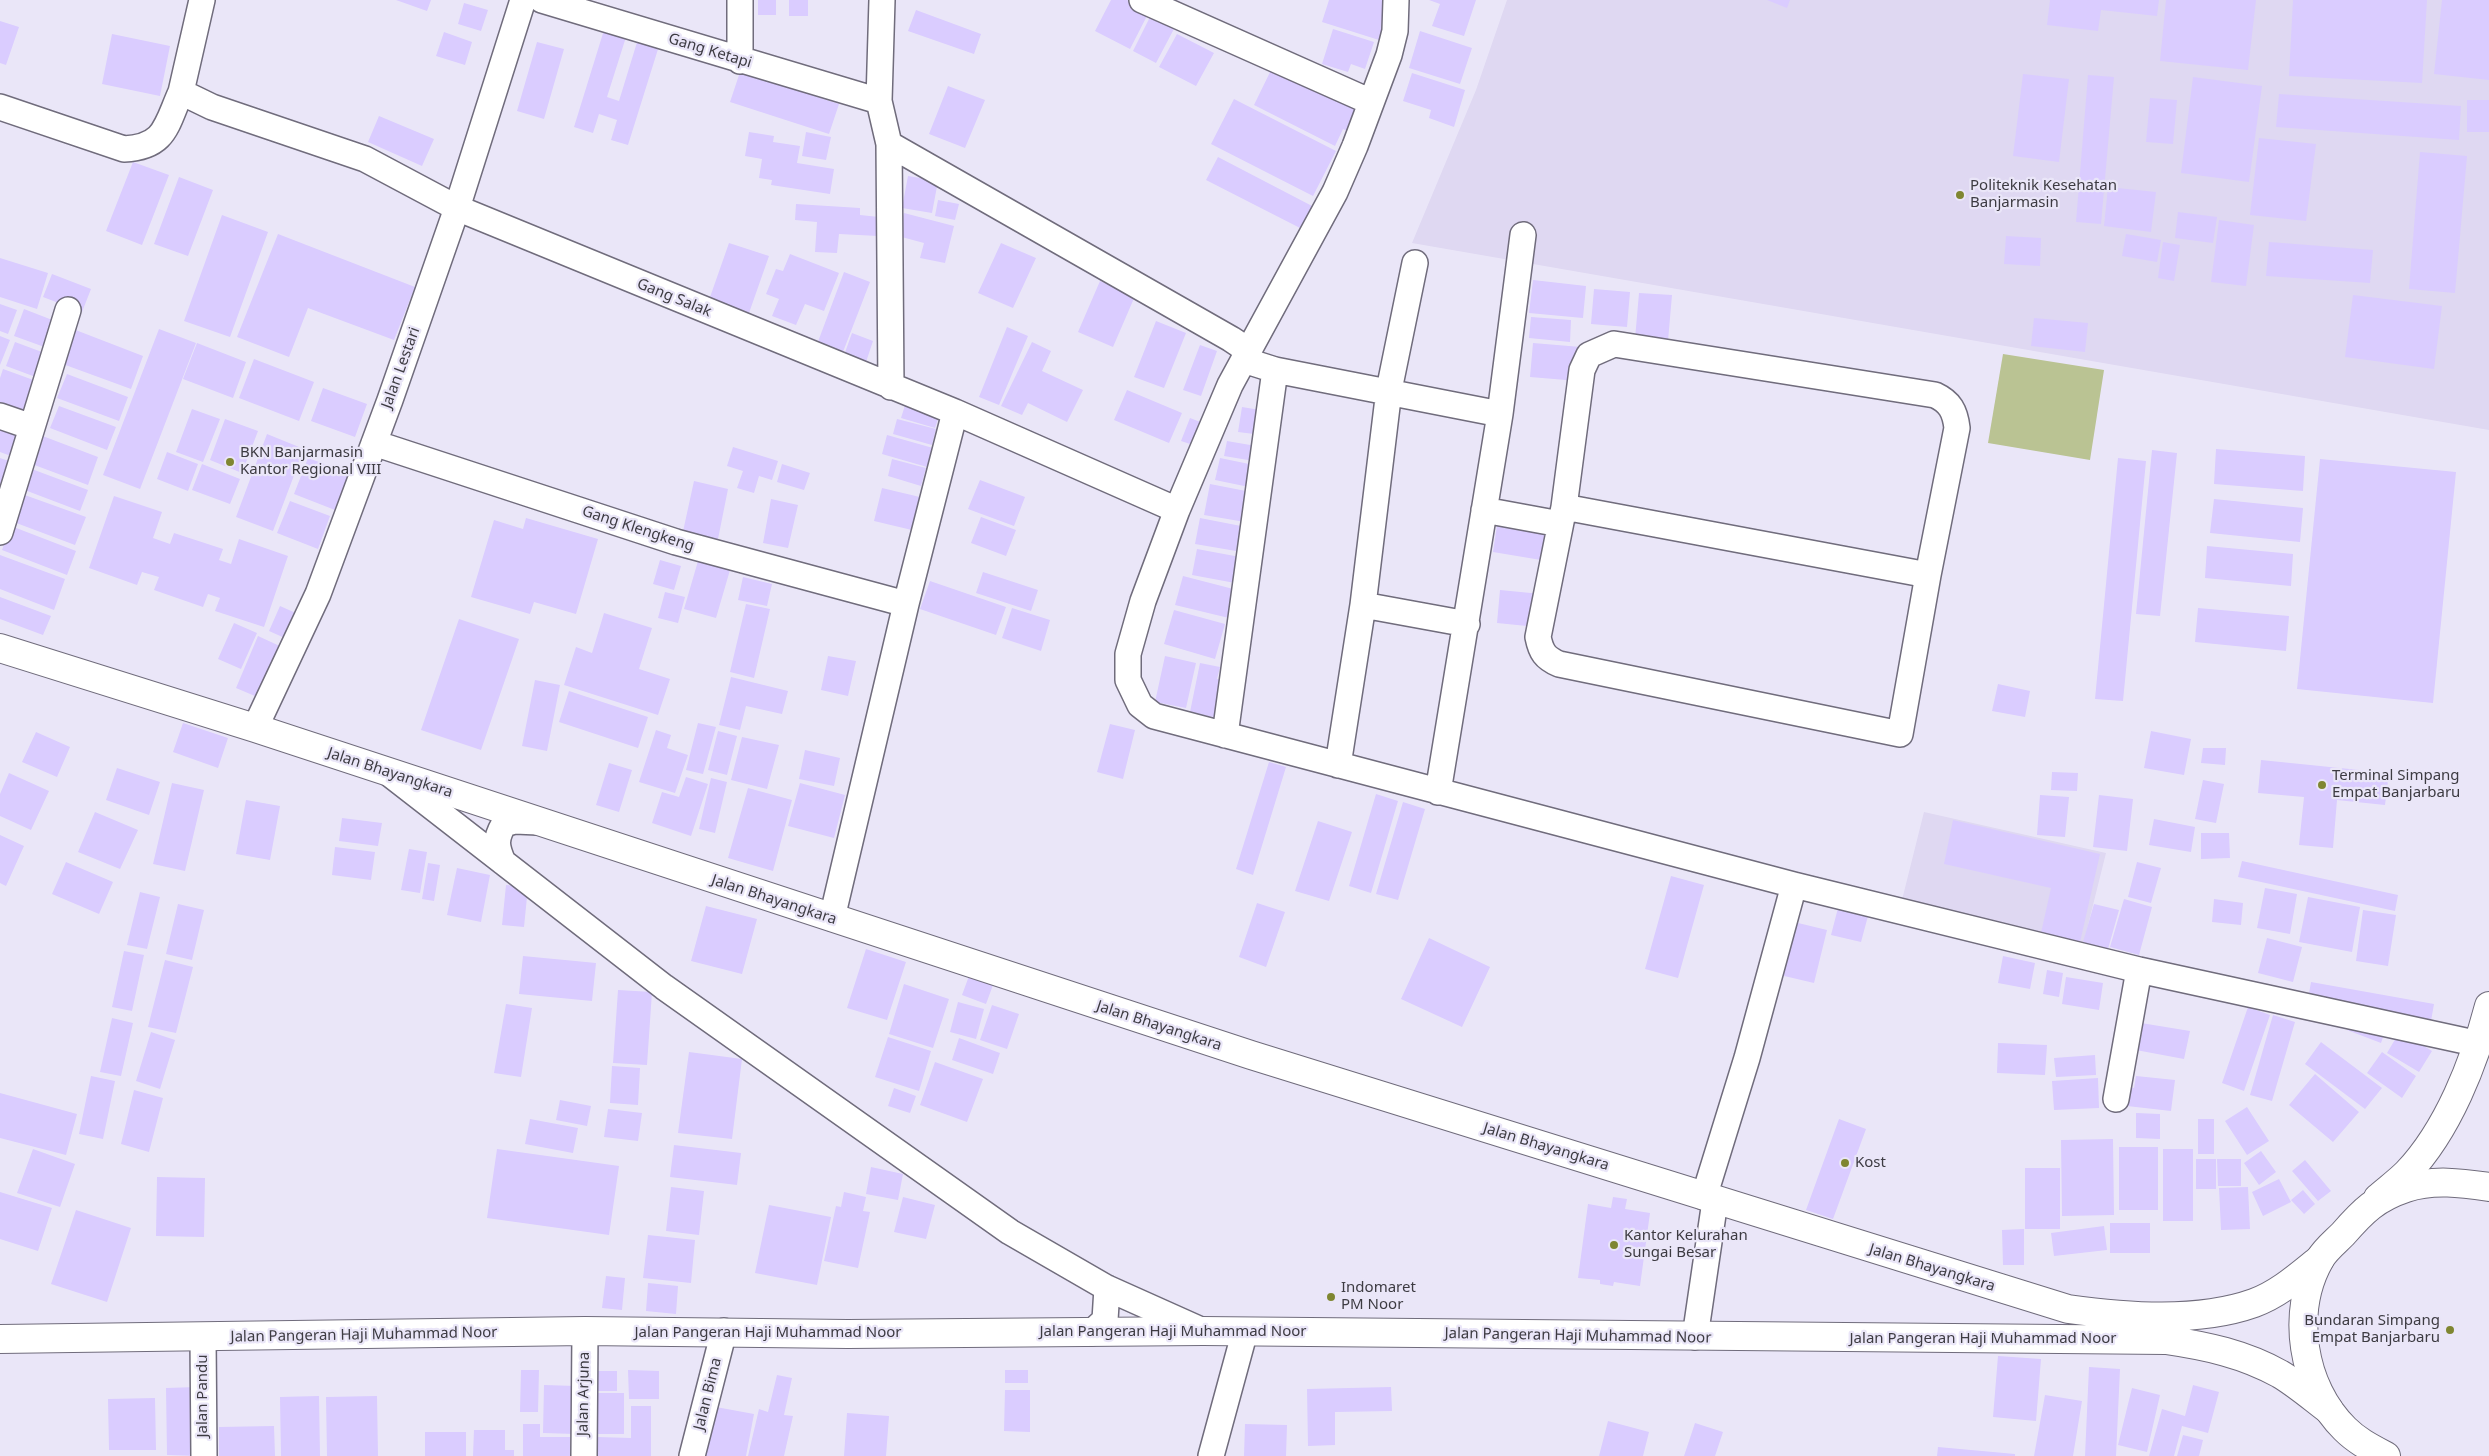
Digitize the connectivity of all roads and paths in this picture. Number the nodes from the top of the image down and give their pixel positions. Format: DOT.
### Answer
graph roads {
  1 [pos="202,0"];
  2 [pos="523,0"];
  3 [pos="542,0"];
  4 [pos="740,0"];
  5 [pos="882,0"];
  6 [pos="1142,0"];
  7 [pos="1396,0"];
  8 [pos="740,61"];
  9 [pos="181,92"];
  10 [pos="879,101"];
  11 [pos="1371,102"];
  12 [pos="0,107"];
  13 [pos="889,144"];
  14 [pos="457,208"];
  15 [pos="1523,235"];
  16 [pos="1415,262"];
  17 [pos="68,310"];
  18 [pos="1246,354"];
  19 [pos="1275,370"];
  20 [pos="891,387"];
  21 [pos="1389,390"];
  22 [pos="955,412"];
  23 [pos="1500,414"];
  24 [pos="0,416"];
  25 [pos="32,427"];
  26 [pos="374,443"];
  27 [pos="1177,510"];
  28 [pos="1484,510"];
  29 [pos="1562,515"];
  30 [pos="0,532"];
  31 [pos="1928,575"];
  32 [pos="906,604"];
  33 [pos="1363,606"];
  34 [pos="1467,624"];
  35 [pos="0,648"];
  36 [pos="255,728"];
  37 [pos="1224,735"];
  38 [pos="1338,765"];
  39 [pos="387,772"];
  40 [pos="1438,792"];
  41 [pos="539,822"];
  42 [pos="503,862"];
  43 [pos="1794,885"];
  44 [pos="832,918"];
  45 [pos="2139,970"];
  46 [pos="2489,1006"];
  47 [pos="2479,1044"];
  48 [pos="2116,1099"];
  49 [pos="2489,1187"];
  50 [pos="1710,1199"];
  51 [pos="2367,1207"];
  52 [pos="2320,1259"];
  53 [pos="1107,1288"];
  54 [pos="2029,1298"];
  55 [pos="585,1331"];
  56 [pos="1203,1331"];
  57 [pos="724,1332"];
  58 [pos="1245,1332"];
  59 [pos="1091,1333"];
  60 [pos="203,1337"];
  61 [pos="1695,1337"];
  62 [pos="2026,1339"];
  63 [pos="0,1340"];
  64 [pos="2329,1410"];
  65 [pos="2373,1452"];
  66 [pos="204,1456"];
  67 [pos="584,1456"];
  68 [pos="692,1456"];
  69 [pos="1211,1456"];
  1 -- 9 [label="street"];
  2 -- 14 [label="street, Jalan Lestari"];
  3 -- 8 [label="street, Gang Ketapi"];
  4 -- 8 [label="street"];
  5 -- 10 [label="street"];
  6 -- 11 [label="street"];
  7 -- 11 [label="street"];
  8 -- 10 [label="street, Gang Ketapi"];
  9 -- 12 [label="street"];
  9 -- 14 [label="street, Gang Salak"];
  10 -- 13 [label="street"];
  11 -- 18 [label="street"];
  13 -- 18 [label="street"];
  13 -- 20 [label="street"];
  14 -- 20 [label="street, Gang Salak"];
  14 -- 26 [label="street, Jalan Lestari"];
  15 -- 23 [label="street"];
  16 -- 21 [label="street"];
  17 -- 25 [label="street"];
  18 -- 19 [label="street"];
  18 -- 27 [label="street"];
  19 -- 21 [label="street"];
  19 -- 37 [label="street"];
  20 -- 22 [label="street, Gang Salak"];
  21 -- 23 [label="street"];
  21 -- 33 [label="street"];
  22 -- 27 [label="street, Gang Salak"];
  22 -- 32 [label="street"];
  23 -- 28 [label="street"];
  24 -- 25 [label="street"];
  25 -- 30 [label="street"];
  26 -- 32 [label="street, Gang Klengkeng"];
  26 -- 36 [label="street, Jalan Lestari"];
  27 -- 37 [label="street"];
  28 -- 29 [label="street"];
  28 -- 34 [label="street"];
  29 -- 31 [label="street"];
  29 -- 31 [label="street"];
  29 -- 31 [label="street"];
  32 -- 44 [label="street"];
  33 -- 34 [label="street"];
  33 -- 38 [label="street"];
  34 -- 40 [label="street"];
  35 -- 36 [label="main road, Jalan Bhayangkara"];
  36 -- 39 [label="main road, Jalan Bhayangkara"];
  37 -- 38 [label="street"];
  38 -- 40 [label="street"];
  39 -- 41 [label="main road, Jalan Bhayangkara"];
  39 -- 42 [label="street"];
  40 -- 43 [label="street"];
  41 -- 42 [label="street"];
  41 -- 44 [label="main road, Jalan Bhayangkara"];
  42 -- 53 [label="street"];
  43 -- 45 [label="street"];
  43 -- 50 [label="street"];
  44 -- 50 [label="main road, Jalan Bhayangkara"];
  45 -- 47 [label="street"];
  45 -- 48 [label="street"];
  46 -- 47 [label="main road"];
  47 -- 51 [label="main road"];
  49 -- 51 [label="main road"];
  50 -- 54 [label="main road, Jalan Bhayangkara"];
  50 -- 61 [label="street"];
  51 -- 52 [label="main road"];
  52 -- 54 [label="main road, Jalan Bhayangkara"];
  52 -- 64 [label="main road"];
  53 -- 56 [label="street"];
  53 -- 59 [label="street"];
  54 -- 62 [label="main road"];
  55 -- 57 [label="main road, Jalan Pangeran Haji Muhammad Noor"];
  55 -- 60 [label="main road, Jalan Pangeran Haji Muhammad Noor"];
  55 -- 67 [label="street, Jalan Arjuna"];
  56 -- 58 [label="main road, Jalan Pangeran Haji Muhammad Noor"];
  56 -- 59 [label="main road, Jalan Pangeran Haji Muhammad Noor"];
  57 -- 59 [label="main road, Jalan Pangeran Haji Muhammad Noor"];
  57 -- 68 [label="street, Jalan Bima"];
  58 -- 61 [label="main road, Jalan Pangeran Haji Muhammad Noor"];
  58 -- 69 [label="street"];
  60 -- 63 [label="main road, Jalan Pangeran Haji Muhammad Noor"];
  60 -- 66 [label="street, Jalan Pandu"];
  61 -- 62 [label="main road, Jalan Pangeran Haji Muhammad Noor"];
  62 -- 64 [label="main road, Jalan Pangeran Haji Muhammad Noor"];
  64 -- 65 [label="main road"];
}
